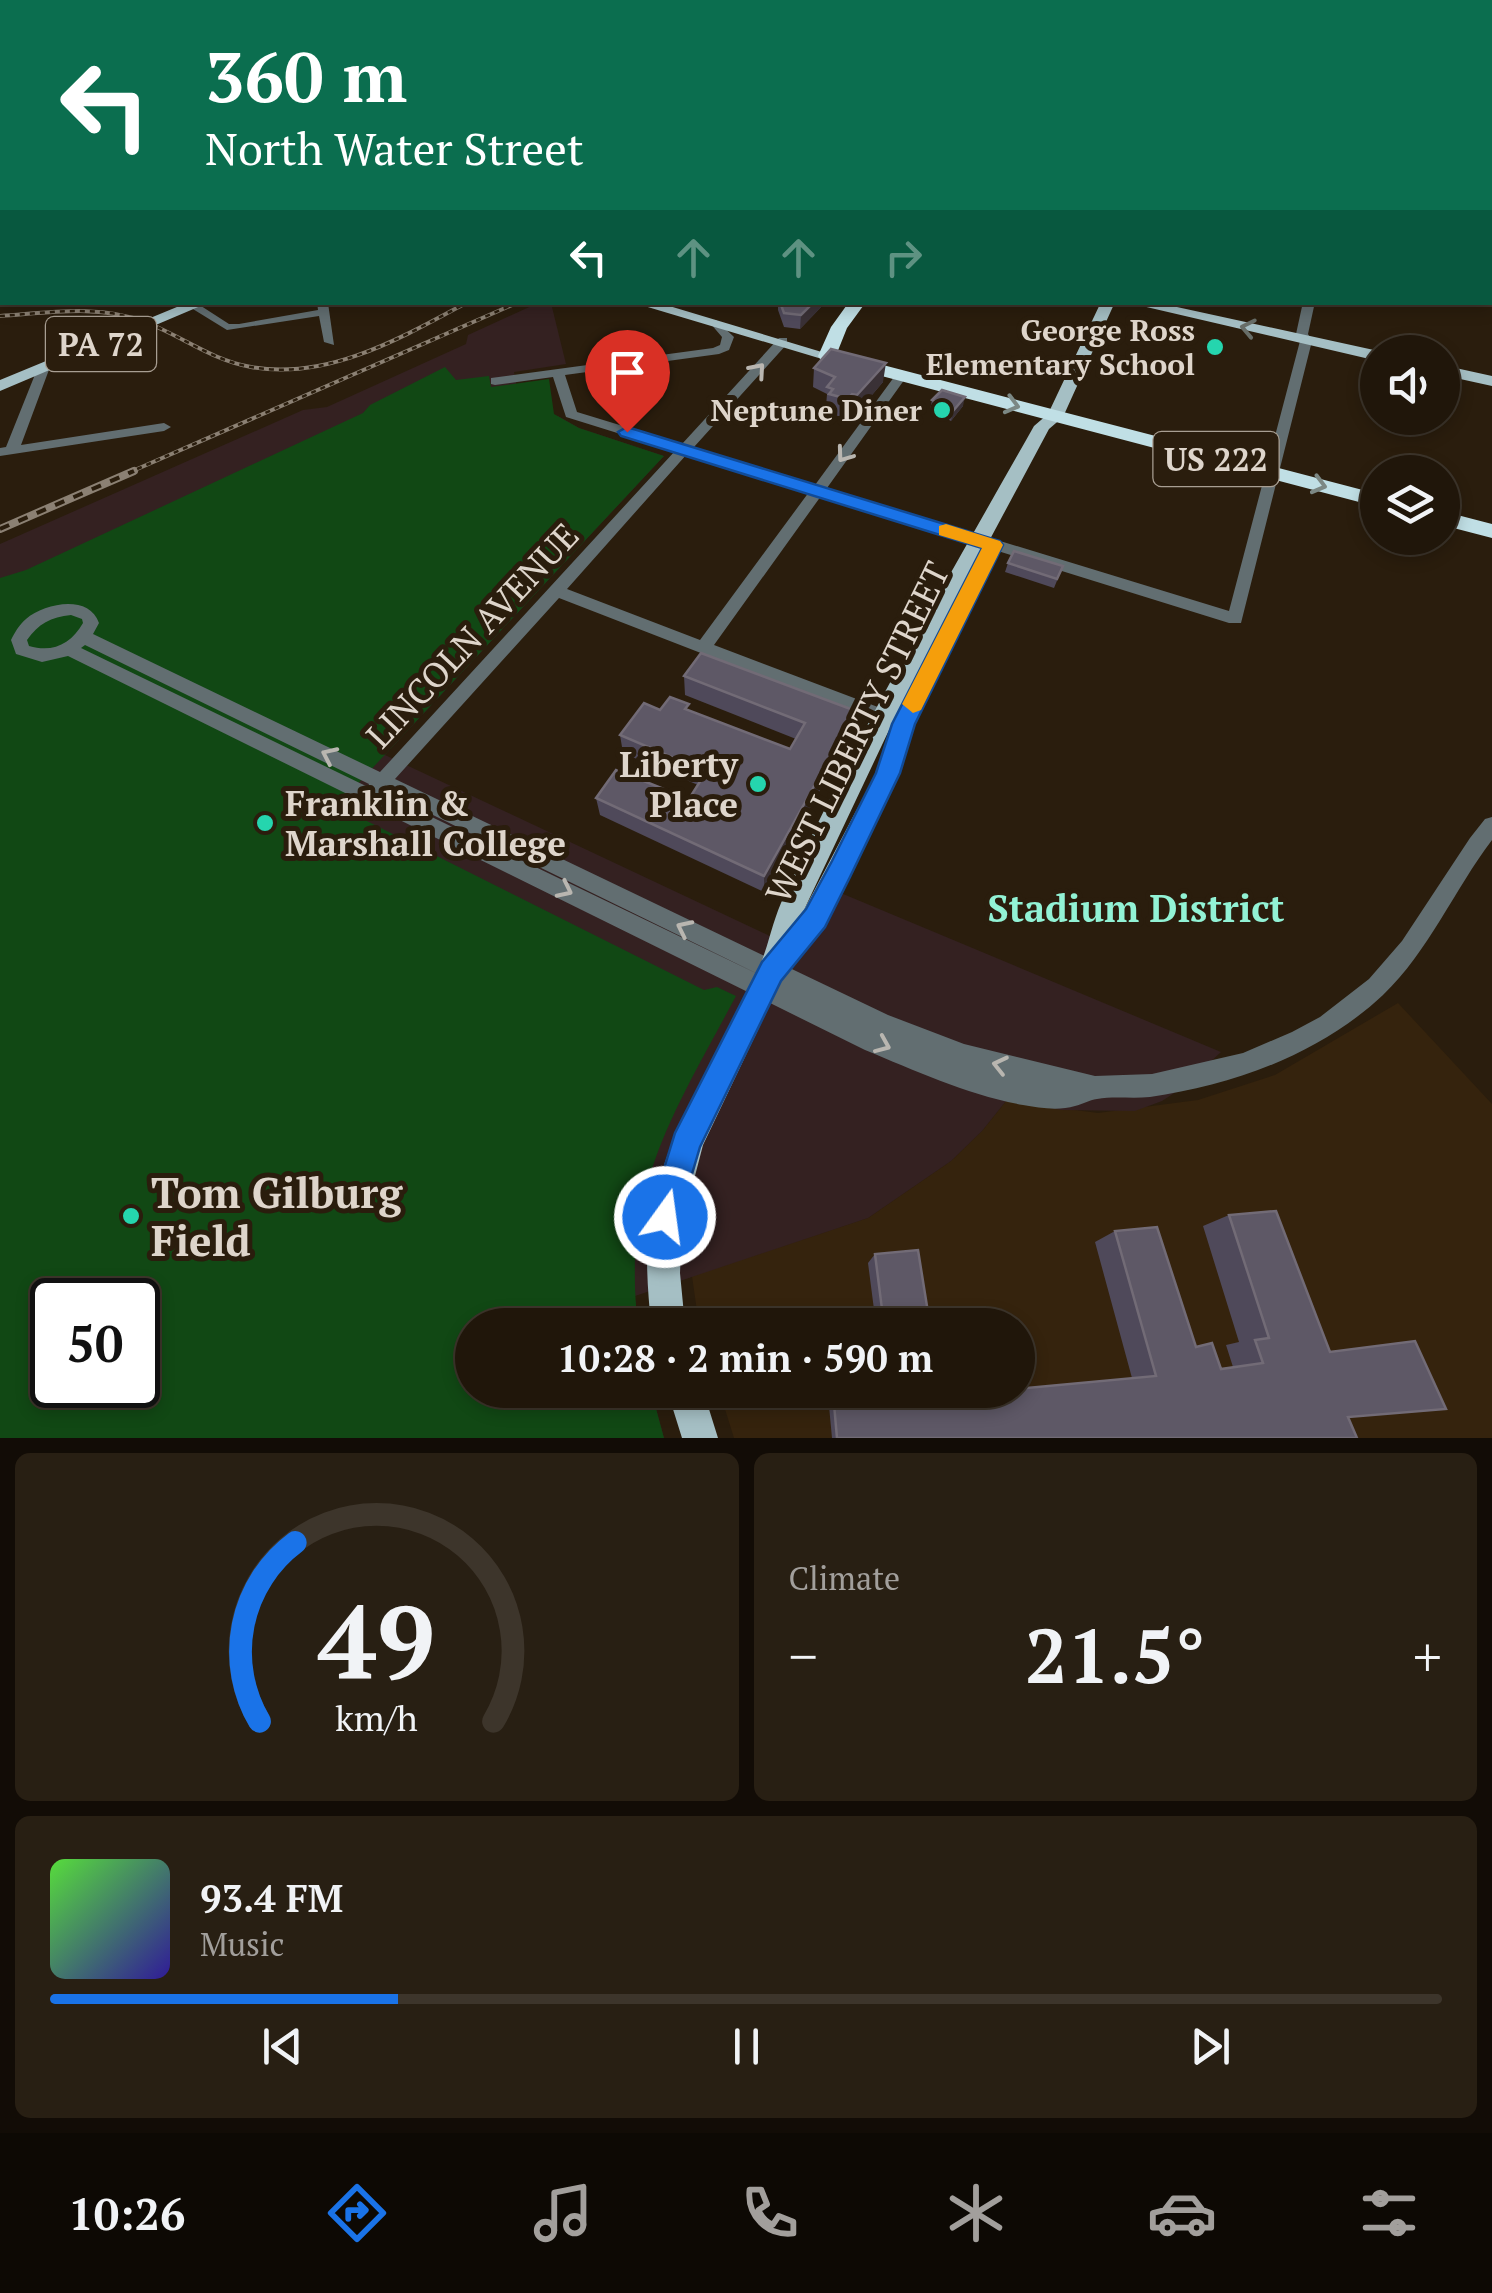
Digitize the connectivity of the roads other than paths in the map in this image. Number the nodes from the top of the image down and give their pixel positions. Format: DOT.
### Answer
graph roads {
  1 [pos="196,305"];
  2 [pos="199,305"];
  3 [pos="649,305"];
  4 [pos="856,305"];
  5 [pos="1107,305"];
  6 [pos="1145,305"];
  7 [pos="1308,305"];
  8 [pos="323,307"];
  9 [pos="716,323"];
  10 [pos="839,327"];
  11 [pos="1306,341"];
  12 [pos="330,342"];
  13 [pos="783,342"];
  14 [pos="1360,352"];
  15 [pos="826,356"];
  16 [pos="44,368"];
  17 [pos="558,372"];
  18 [pos="1460,374"];
  19 [pos="901,376"];
  20 [pos="495,381"];
  21 [pos="1492,381"];
  22 [pos="0,383"];
  23 [pos="1055,416"];
  24 [pos="164,427"];
  25 [pos="6,451"];
  26 [pos="686,451"];
  27 [pos="1272,473"];
  28 [pos="818,491"];
  29 [pos="1360,496"];
  30 [pos="1460,523"];
  31 [pos="1492,531"];
  32 [pos="986,543"];
  33 [pos="557,591"];
  34 [pos="76,643"];
  35 [pos="704,647"];
  36 [pos="895,721"];
  37 [pos="376,787"];
  38 [pos="1492,825"];
  39 [pos="768,979"];
  40 [pos="667,1308"];
  41 [pos="691,1408"];
  42 [pos="700,1438"];
  1 -- 16 [label="main road, PA 72"];
  2 -- 8 [label="street"];
  3 -- 9 [label="main road"];
  4 -- 10 [label="highway"];
  5 -- 23 [label="main road, WEST LIBERTY STREET"];
  11 -- 6 [label="main road, one-way"];
  7 -- 11 [label="street"];
  8 -- 12 [label="street"];
  9 -- 13 [label="main road"];
  9 -- 17 [label="street"];
  10 -- 13 [label="main road"];
  10 -- 15 [label="highway"];
  11 -- 14 [label="main road"];
  11 -- 27 [label="street"];
  13 -- 15 [label="main road"];
  26 -- 13 [label="street, LINCOLN AVENUE, one-way"];
  15 -- 19 [label="highway, US 222"];
  16 -- 22 [label="main road, PA 72"];
  16 -- 25 [label="street"];
  17 -- 20 [label="street"];
  17 -- 26 [label="street"];
  18 -- 21 [label="main road"];
  19 -- 23 [label="highway, US 222, one-way"];
  19 -- 28 [label="street, one-way"];
  23 -- 27 [label="highway, US 222"];
  23 -- 32 [label="main road, WEST LIBERTY STREET"];
  24 -- 25 [label="street"];
  26 -- 28 [label="street"];
  26 -- 33 [label="street, LINCOLN AVENUE"];
  27 -- 29 [label="highway, US 222, one-way"];
  27 -- 32 [label="street"];
  28 -- 32 [label="street"];
  28 -- 35 [label="street"];
  30 -- 31 [label="highway"];
  32 -- 36 [label="main road, WEST LIBERTY STREET"];
  33 -- 35 [label="street"];
  33 -- 37 [label="street, LINCOLN AVENUE"];
  34 -- 37 [label="street"];
  35 -- 36 [label="street"];
  36 -- 39 [label="main road, WEST LIBERTY STREET"];
  37 -- 39 [label="street"];
  38 -- 39 [label="street"];
  39 -- 40 [label="main road, WEST LIBERTY STREET"];
  41 -- 42 [label="main road"];
}
